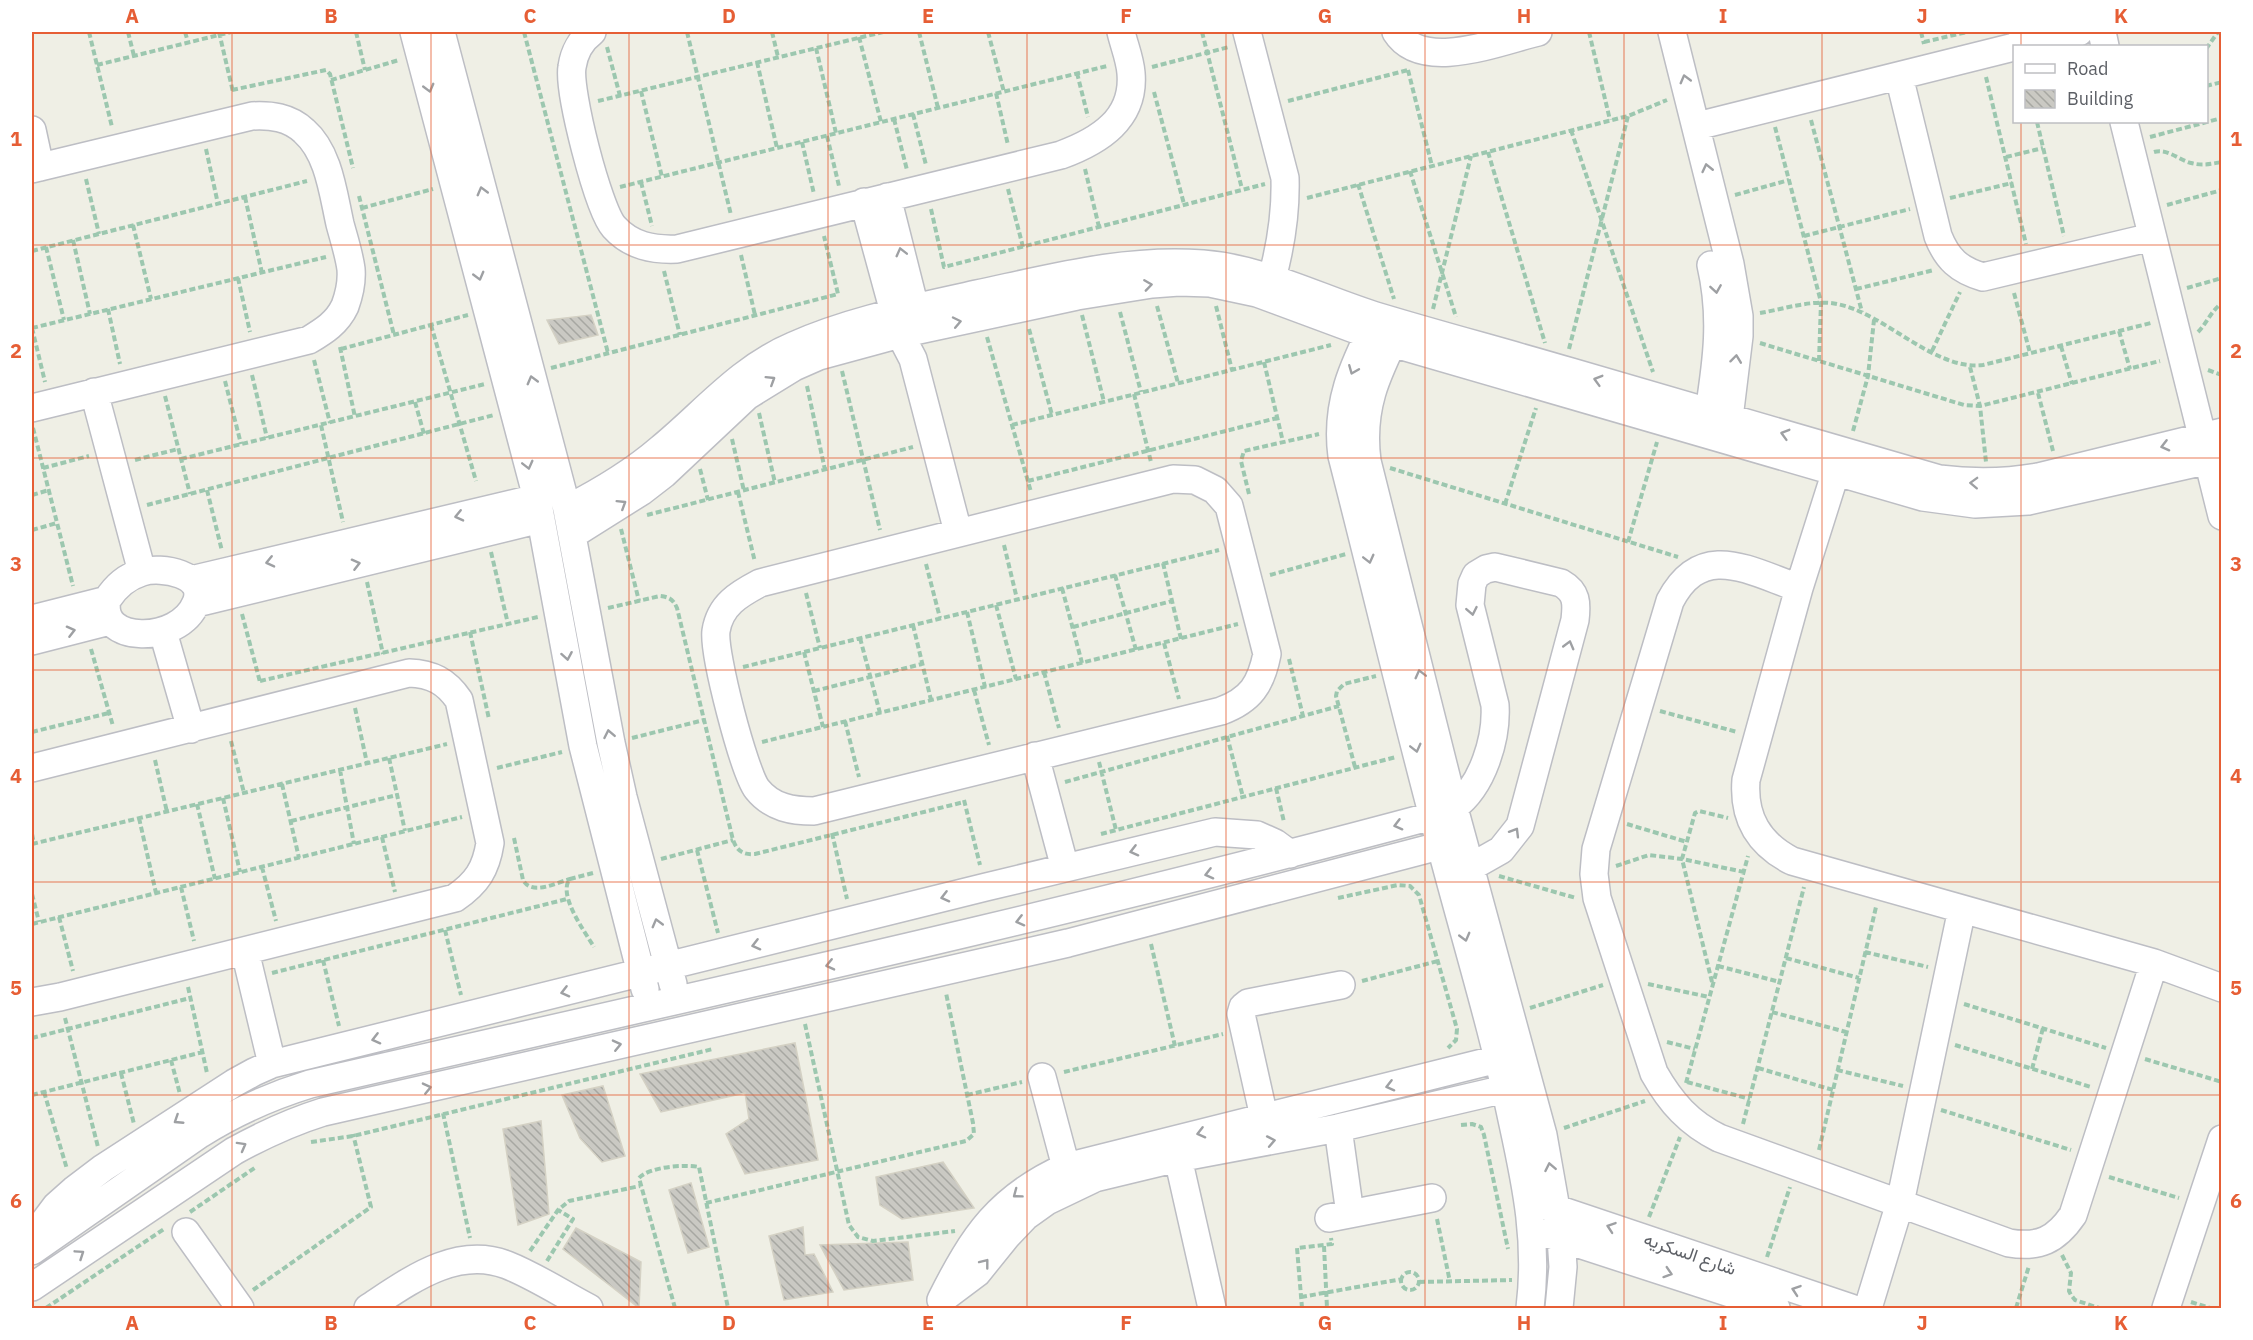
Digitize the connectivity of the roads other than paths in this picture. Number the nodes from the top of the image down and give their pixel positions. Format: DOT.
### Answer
graph roads {
  1 [pos="441,32"];
  2 [pos="1121,32"];
  3 [pos="1396,32"];
  4 [pos="1538,32"];
  5 [pos="1654,32"];
  6 [pos="1672,32"];
  7 [pos="2079,32"];
  8 [pos="599,37"];
  9 [pos="1249,37"];
  10 [pos="417,43"];
  11 [pos="2024,45"];
  12 [pos="2013,47"];
  13 [pos="1899,76"];
  14 [pos="1697,126"];
  15 [pos="32,130"];
  16 [pos="2128,140"];
  17 [pos="36,168"];
  18 [pos="894,195"];
  19 [pos="2152,237"];
  20 [pos="1716,244"];
  21 [pos="1272,278"];
  22 [pos="908,321"];
  23 [pos="1385,329"];
  24 [pos="1553,374"];
  25 [pos="518,376"];
  26 [pos="94,392"];
  27 [pos="38,410"];
  28 [pos="1663,410"];
  29 [pos="524,414"];
  30 [pos="1719,415"];
  31 [pos="2213,446"];
  32 [pos="1842,461"];
  33 [pos="1356,463"];
  34 [pos="539,508"];
  35 [pos="2222,516"];
  36 [pos="570,522"];
  37 [pos="958,532"];
  38 [pos="355,553"];
  39 [pos="142,572"];
  40 [pos="1799,588"];
  41 [pos="194,592"];
  42 [pos="567,606"];
  43 [pos="95,614"];
  44 [pos="32,619"];
  45 [pos="163,632"];
  46 [pos="32,641"];
  47 [pos="191,729"];
  48 [pos="1035,756"];
  49 [pos="32,768"];
  50 [pos="1443,812"];
  51 [pos="1451,843"];
  52 [pos="1290,854"];
  53 [pos="1471,867"];
  54 [pos="1065,868"];
  55 [pos="1962,909"];
  56 [pos="245,951"];
  57 [pos="2154,963"];
  58 [pos="670,967"];
  59 [pos="642,974"];
  60 [pos="1349,984"];
  61 [pos="2222,988"];
  62 [pos="676,1000"];
  63 [pos="32,1002"];
  64 [pos="647,1006"];
  65 [pos="1498,1059"];
  66 [pos="272,1065"];
  67 [pos="1042,1077"];
  68 [pos="1505,1089"];
  69 [pos="1263,1117"];
  70 [pos="1338,1128"];
  71 [pos="2222,1139"];
  72 [pos="1178,1158"];
  73 [pos="1066,1167"];
  74 [pos="1432,1198"];
  75 [pos="1529,1200"];
  76 [pos="1900,1203"];
  77 [pos="1558,1209"];
  78 [pos="180,1224"];
  79 [pos="1533,1229"];
  80 [pos="1561,1237"];
  81 [pos="32,1238"];
  82 [pos="32,1251"];
  83 [pos="32,1287"];
  84 [pos="1520,1300"];
  85 [pos="937,1304"];
  86 [pos="238,1305"];
  87 [pos="368,1308"];
  88 [pos="589,1308"];
  89 [pos="1212,1308"];
  90 [pos="1559,1308"];
  91 [pos="1776,1308"];
  92 [pos="1851,1308"];
  93 [pos="1868,1308"];
  94 [pos="2166,1308"];
  25 -- 1 [label="street, one-way"];
  2 -- 18 [label="street"];
  3 -- 4 [label="street"];
  5 -- 20 [label="street"];
  14 -- 6 [label="street, one-way"];
  7 -- 11 [label="street"];
  8 -- 18 [label="street"];
  9 -- 21 [label="street"];
  10 -- 25 [label="street, one-way"];
  12 -- 13 [label="street"];
  13 -- 14 [label="street"];
  13 -- 19 [label="street"];
  20 -- 14 [label="street, one-way"];
  15 -- 17 [label="street"];
  16 -- 19 [label="street"];
  17 -- 26 [label="street"];
  18 -- 22 [label="street"];
  19 -- 31 [label="street"];
  20 -- 30 [label="street, one-way"];
  30 -- 20 [label="street, one-way"];
  21 -- 22 [label="street"];
  21 -- 23 [label="street"];
  22 -- 23 [label="street, one-way"];
  36 -- 22 [label="street, one-way"];
  22 -- 36 [label="street"];
  22 -- 37 [label="street"];
  23 -- 24 [label="street"];
  23 -- 24 [label="street"];
  23 -- 33 [label="street"];
  23 -- 33 [label="street, one-way"];
  24 -- 28 [label="street"];
  25 -- 29 [label="street"];
  26 -- 27 [label="street"];
  26 -- 39 [label="street"];
  28 -- 30 [label="street"];
  28 -- 32 [label="street"];
  29 -- 34 [label="street, one-way"];
  29 -- 36 [label="street"];
  32 -- 30 [label="street, one-way"];
  31 -- 32 [label="street, one-way"];
  31 -- 32 [label="street"];
  31 -- 35 [label="street"];
  32 -- 40 [label="street"];
  50 -- 33 [label="street, one-way"];
  33 -- 50 [label="street, one-way"];
  34 -- 38 [label="street, one-way"];
  34 -- 38 [label="street"];
  34 -- 42 [label="street"];
  36 -- 42 [label="street"];
  37 -- 48 [label="street"];
  37 -- 48 [label="street"];
  38 -- 41 [label="street"];
  39 -- 41 [label="street"];
  39 -- 43 [label="street"];
  40 -- 55 [label="street"];
  40 -- 76 [label="street"];
  41 -- 45 [label="street"];
  58 -- 42 [label="street, one-way"];
  42 -- 59 [label="street, one-way"];
  43 -- 44 [label="street"];
  43 -- 45 [label="street"];
  46 -- 43 [label="street, one-way"];
  45 -- 47 [label="street"];
  47 -- 49 [label="street"];
  47 -- 56 [label="street"];
  48 -- 54 [label="street"];
  50 -- 51 [label="street"];
  50 -- 52 [label="street, one-way"];
  53 -- 50 [label="street, one-way"];
  51 -- 53 [label="street"];
  51 -- 65 [label="street, one-way"];
  83 -- 51 [label="street, one-way"];
  52 -- 54 [label="street, one-way"];
  52 -- 62 [label="street, one-way"];
  77 -- 53 [label="street, one-way"];
  54 -- 58 [label="street, one-way"];
  55 -- 57 [label="street"];
  55 -- 76 [label="street"];
  56 -- 63 [label="street"];
  56 -- 66 [label="street"];
  57 -- 61 [label="street"];
  57 -- 76 [label="street"];
  58 -- 59 [label="street"];
  58 -- 62 [label="street"];
  59 -- 64 [label="street"];
  59 -- 66 [label="street, one-way"];
  60 -- 69 [label="street"];
  62 -- 64 [label="street"];
  64 -- 82 [label="street"];
  65 -- 68 [label="street"];
  65 -- 69 [label="street, one-way"];
  66 -- 81 [label="street, one-way"];
  67 -- 73 [label="street"];
  68 -- 70 [label="street"];
  68 -- 75 [label="street"];
  69 -- 73 [label="street, one-way"];
  72 -- 70 [label="street, one-way"];
  70 -- 74 [label="street"];
  71 -- 94 [label="street"];
  85 -- 72 [label="street, one-way"];
  72 -- 89 [label="street"];
  73 -- 85 [label="street, one-way"];
  75 -- 77 [label="street, شارع السكريه"];
  75 -- 79 [label="street"];
  76 -- 93 [label="street"];
  77 -- 80 [label="street"];
  92 -- 77 [label="street, شارع السكريه, one-way"];
  78 -- 86 [label="street"];
  79 -- 80 [label="street, شارع السكريه"];
  79 -- 84 [label="street"];
  80 -- 90 [label="street"];
  80 -- 91 [label="street, شارع السكريه, one-way"];
  87 -- 88 [label="street"];
}
